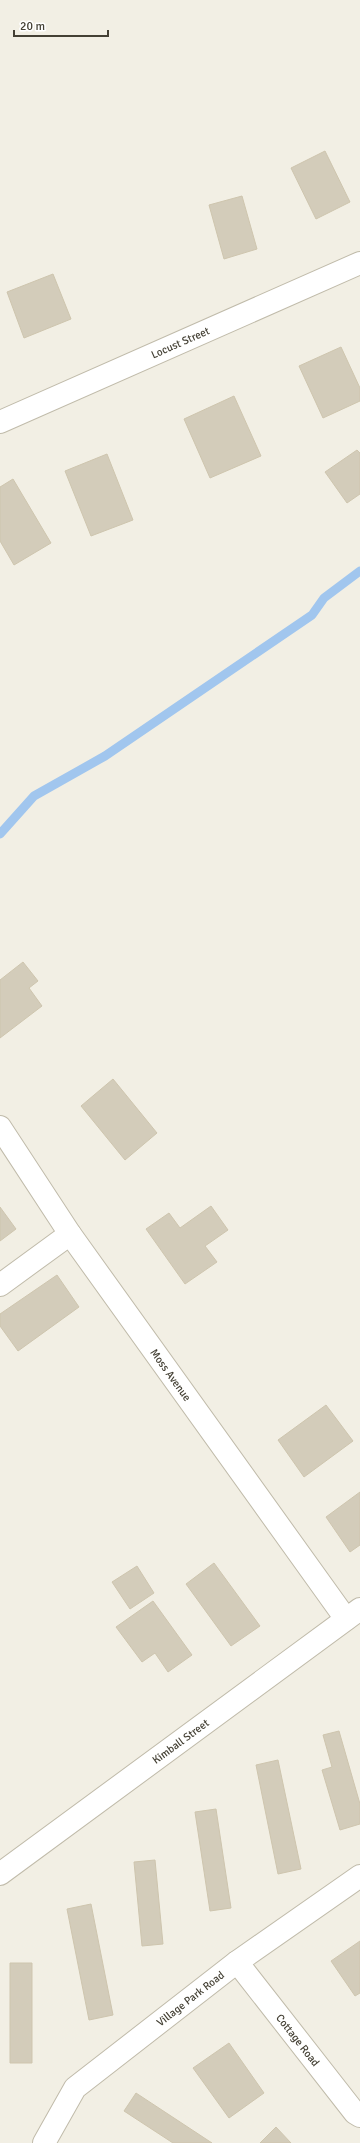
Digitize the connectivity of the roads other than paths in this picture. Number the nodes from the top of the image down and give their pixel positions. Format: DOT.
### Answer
graph roads {
  1 [pos="360,263"];
  2 [pos="0,422"];
  3 [pos="0,1127"];
  4 [pos="70,1234"];
  5 [pos="0,1285"];
  6 [pos="353,1614"];
  7 [pos="0,1874"];
  8 [pos="360,1876"];
  9 [pos="237,1962"];
  10 [pos="360,2116"];
  11 [pos="44,2143"];
  1 -- 2 [label="street, Locust Street"];
  3 -- 4 [label="street, Moss Avenue"];
  4 -- 5 [label="street"];
  4 -- 6 [label="street, Moss Avenue"];
  6 -- 7 [label="street, Kimball Street"];
  8 -- 9 [label="street, Village Park Road"];
  9 -- 10 [label="street, Cottage Road"];
  9 -- 11 [label="street, Village Park Road"];
}
